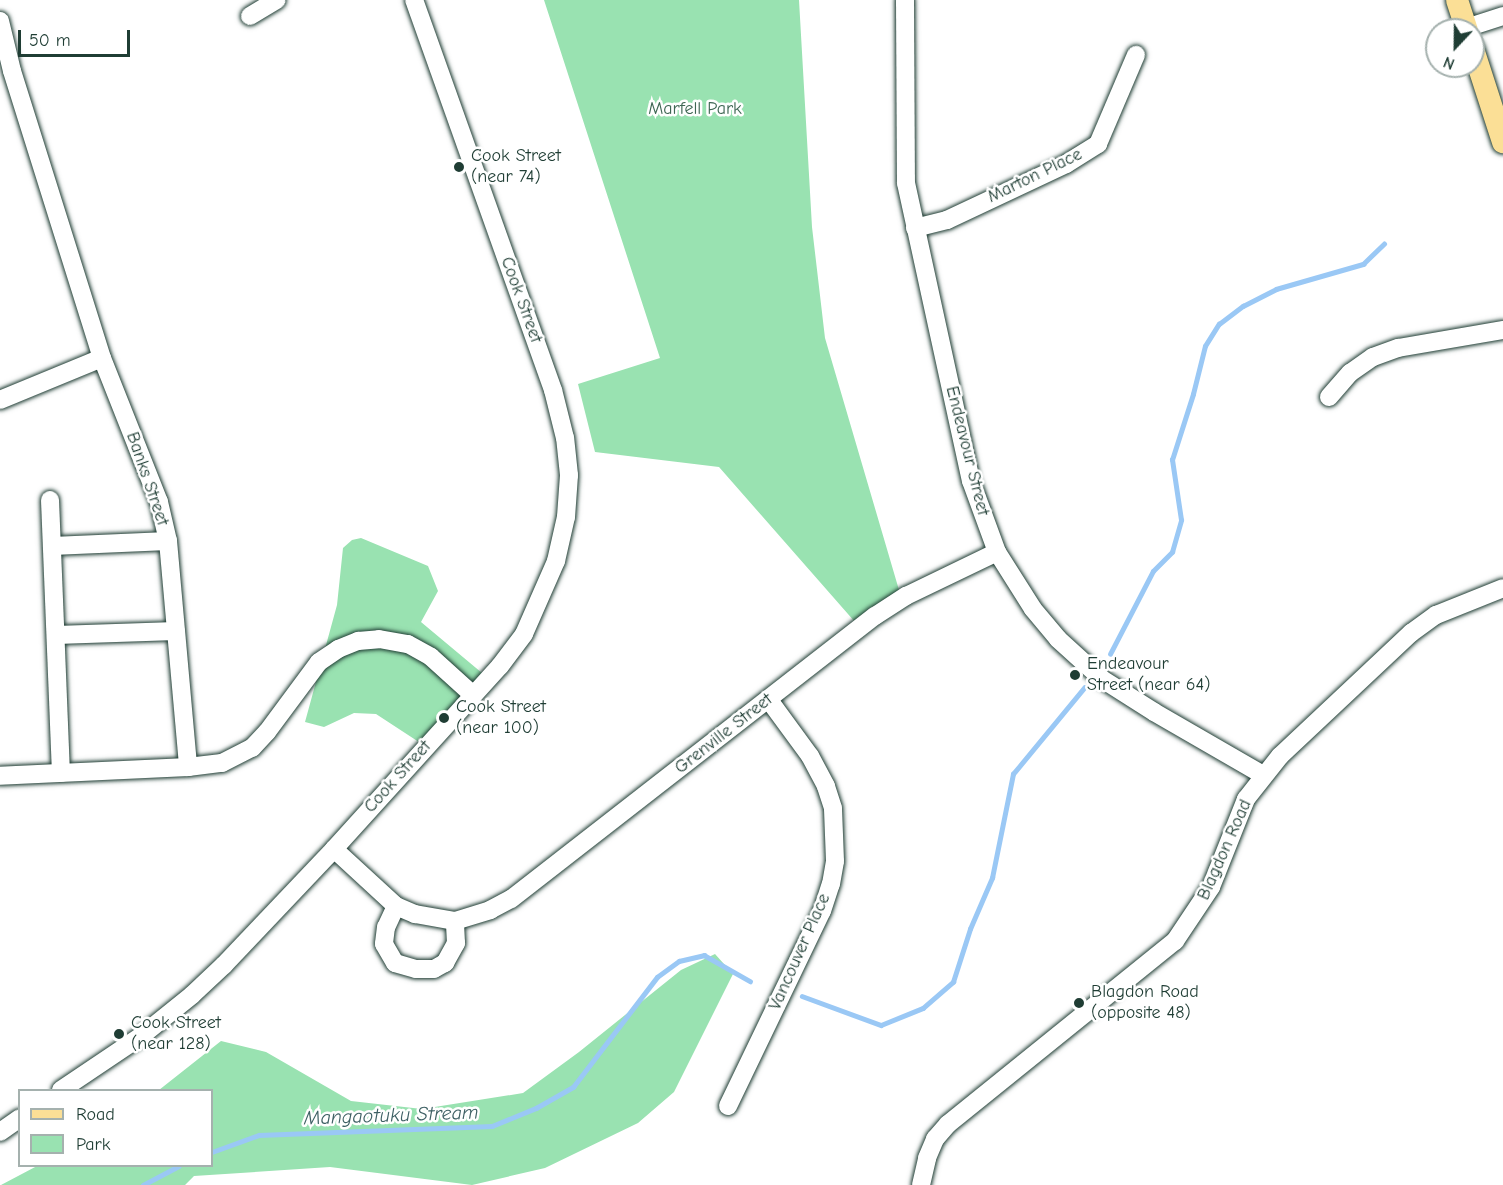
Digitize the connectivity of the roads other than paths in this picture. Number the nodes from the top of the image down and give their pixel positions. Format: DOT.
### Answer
graph roads {
  1 [pos="277,0"];
  2 [pos="414,0"];
  3 [pos="904,0"];
  4 [pos="1457,0"];
  5 [pos="249,16"];
  6 [pos="1503,16"];
  7 [pos="1463,18"];
  8 [pos="0,21"];
  9 [pos="1485,26"];
  10 [pos="1136,55"];
  11 [pos="1483,78"];
  12 [pos="1503,142"];
  13 [pos="915,228"];
  14 [pos="1503,330"];
  15 [pos="102,358"];
  16 [pos="1329,397"];
  17 [pos="0,400"];
  18 [pos="50,500"];
  19 [pos="168,541"];
  20 [pos="52,546"];
  21 [pos="997,552"];
  22 [pos="1503,588"];
  23 [pos="176,631"];
  24 [pos="56,635"];
  25 [pos="473,695"];
  26 [pos="769,700"];
  27 [pos="188,767"];
  28 [pos="62,773"];
  29 [pos="1263,775"];
  30 [pos="0,776"];
  31 [pos="334,849"];
  32 [pos="396,906"];
  33 [pos="455,921"];
  34 [pos="62,1089"];
  35 [pos="728,1106"];
  36 [pos="18,1120"];
  37 [pos="0,1132"];
  38 [pos="921,1185"];
  1 -- 5 [label="street"];
  2 -- 25 [label="street, Cook Street"];
  3 -- 13 [label="street, Endeavour Street"];
  4 -- 7 [label="main road"];
  6 -- 9 [label="street"];
  8 -- 15 [label="street, Banks Street"];
  10 -- 13 [label="street, Marton Place"];
  11 -- 12 [label="main road"];
  13 -- 21 [label="street, Endeavour Street"];
  14 -- 16 [label="street"];
  15 -- 17 [label="street"];
  15 -- 19 [label="street, Banks Street"];
  18 -- 20 [label="street"];
  19 -- 20 [label="street"];
  19 -- 23 [label="street, Banks Street"];
  20 -- 24 [label="street"];
  21 -- 26 [label="street, Grenville Street"];
  21 -- 29 [label="street, Endeavour Street"];
  22 -- 29 [label="street, Blagdon Road"];
  23 -- 24 [label="street"];
  23 -- 27 [label="street, Banks Street"];
  24 -- 28 [label="street"];
  25 -- 27 [label="street"];
  25 -- 31 [label="street, Cook Street"];
  26 -- 33 [label="street, Grenville Street"];
  26 -- 35 [label="street, Vancouver Place"];
  27 -- 28 [label="street"];
  28 -- 30 [label="street"];
  29 -- 38 [label="street, Blagdon Road"];
  31 -- 32 [label="street, Grenville Street"];
  31 -- 34 [label="street, Cook Street"];
  32 -- 33 [label="street, Grenville Street"];
  32 -- 33 [label="street"];
  36 -- 37 [label="street"];
}
